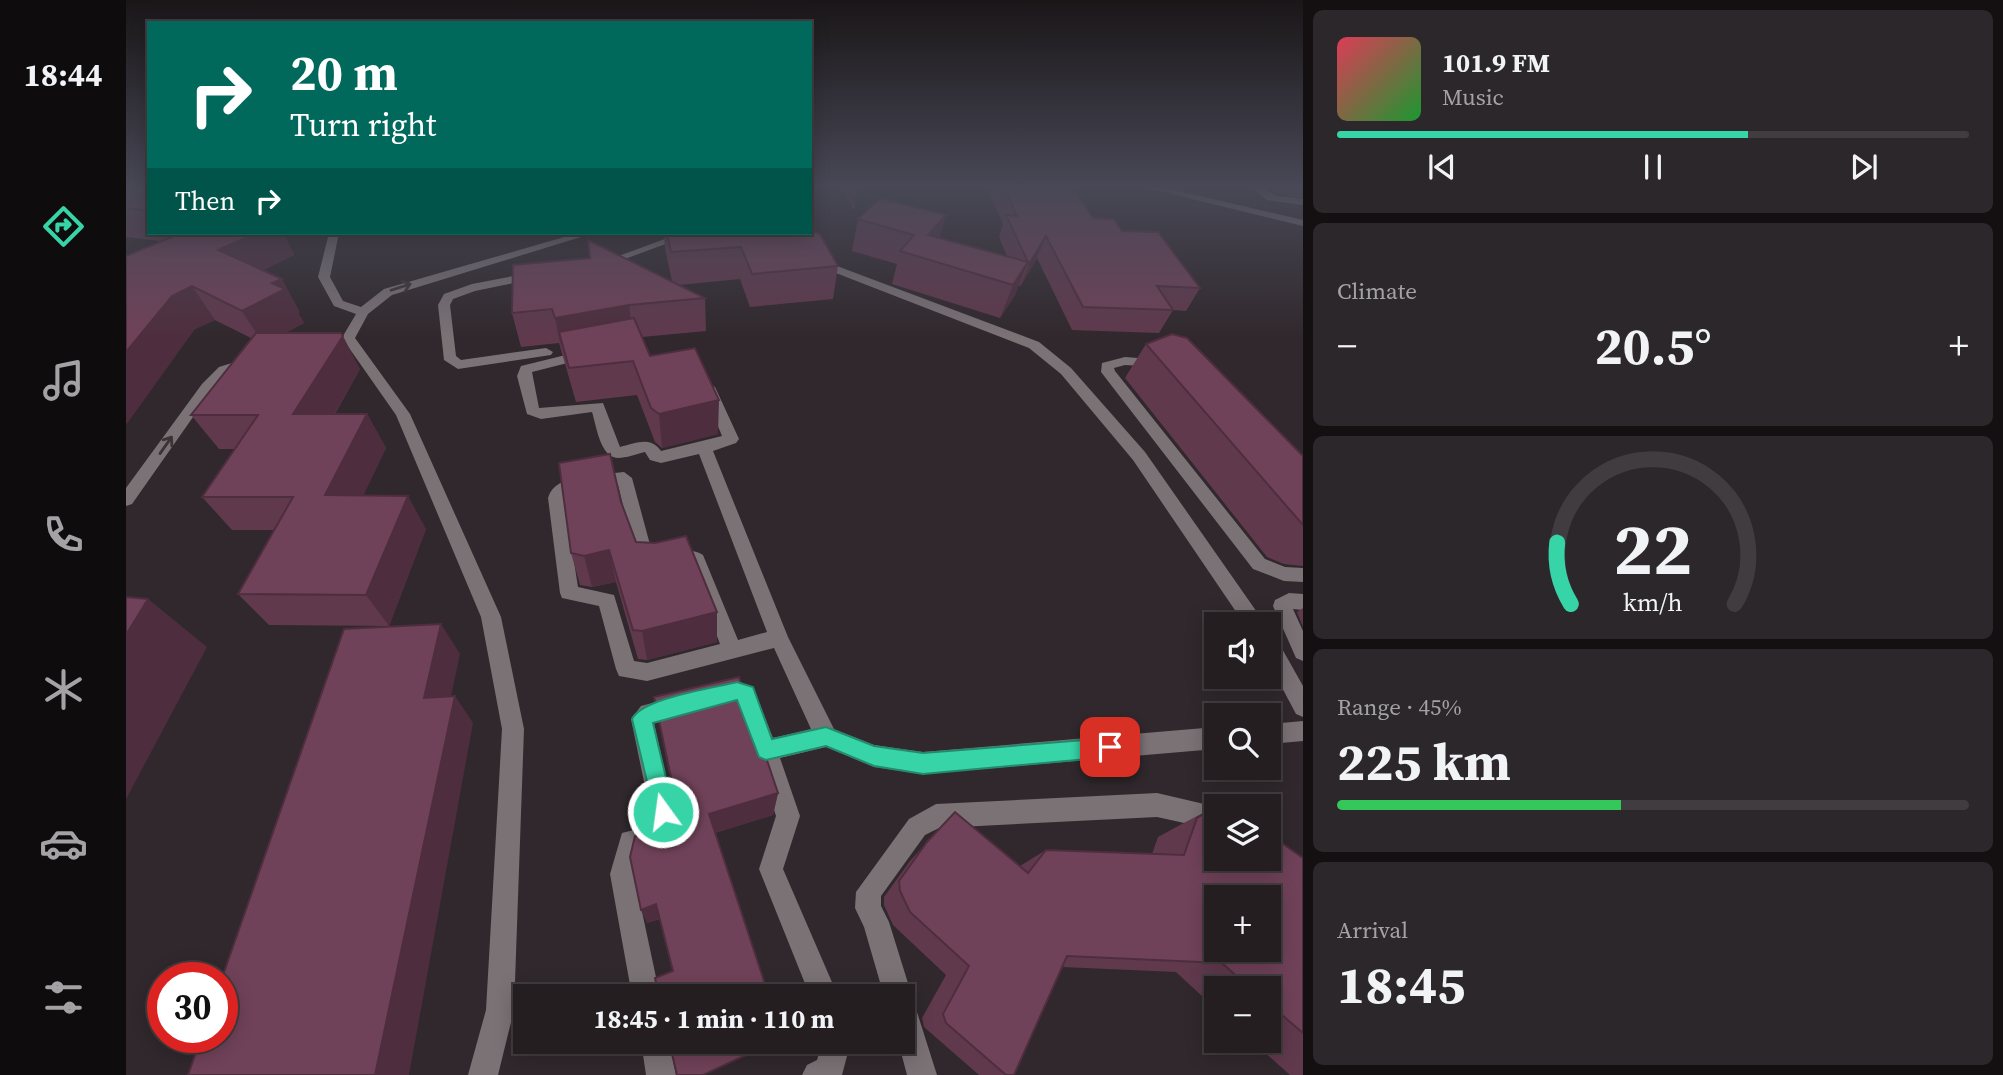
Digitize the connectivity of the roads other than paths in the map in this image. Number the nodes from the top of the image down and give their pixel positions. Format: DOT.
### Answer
graph roads {
  1 [pos="333,237"];
  2 [pos="574,237"];
  3 [pos="673,237"];
  4 [pos="761,240"];
  5 [pos="778,241"];
  6 [pos="593,266"];
  7 [pos="553,273"];
  8 [pos="363,312"];
  9 [pos="348,338"];
  10 [pos="570,349"];
  11 [pos="599,352"];
  12 [pos="322,353"];
  13 [pos="269,360"];
  14 [pos="1171,367"];
  15 [pos="705,378"];
  16 [pos="704,448"];
  17 [pos="1172,455"];
  18 [pos="1139,456"];
  19 [pos="126,500"];
  20 [pos="1303,575"];
  21 [pos="1303,603"];
  22 [pos="1247,612"];
  23 [pos="779,638"];
  24 [pos="732,650"];
  25 [pos="1303,652"];
  26 [pos="1281,666"];
  27 [pos="1303,707"];
  28 [pos="1303,731"];
  29 [pos="1281,733"];
  30 [pos="826,737"];
  31 [pos="1204,739"];
  32 [pos="766,750"];
  33 [pos="1204,815"];
  34 [pos="644,984"];
  35 [pos="819,984"];
  36 [pos="894,984"];
  37 [pos="915,1052"];
  38 [pos="657,1054"];
  39 [pos="834,1054"];
  40 [pos="483,1075"];
  41 [pos="661,1075"];
  42 [pos="817,1075"];
  43 [pos="922,1075"];
  1 -- 8 [label="street"];
  8 -- 2 [label="street, one-way"];
  3 -- 6 [label="street"];
  4 -- 5 [label="street"];
  5 -- 18 [label="street"];
  7 -- 10 [label="street"];
  8 -- 9 [label="street"];
  9 -- 12 [label="street"];
  9 -- 40 [label="street"];
  11 -- 16 [label="street"];
  19 -- 13 [label="street, one-way"];
  14 -- 17 [label="street"];
  15 -- 16 [label="street"];
  16 -- 23 [label="street"];
  17 -- 18 [label="street"];
  17 -- 20 [label="street"];
  18 -- 22 [label="street"];
  21 -- 25 [label="street"];
  23 -- 24 [label="street"];
  23 -- 30 [label="street"];
  24 -- 24 [label="street"];
  26 -- 27 [label="street"];
  28 -- 29 [label="street"];
  30 -- 31 [label="street"];
  30 -- 32 [label="street"];
  32 -- 34 [label="street"];
  32 -- 35 [label="street"];
  33 -- 36 [label="street"];
  37 -- 43 [label="street"];
  38 -- 41 [label="street"];
  39 -- 42 [label="street"];
}
